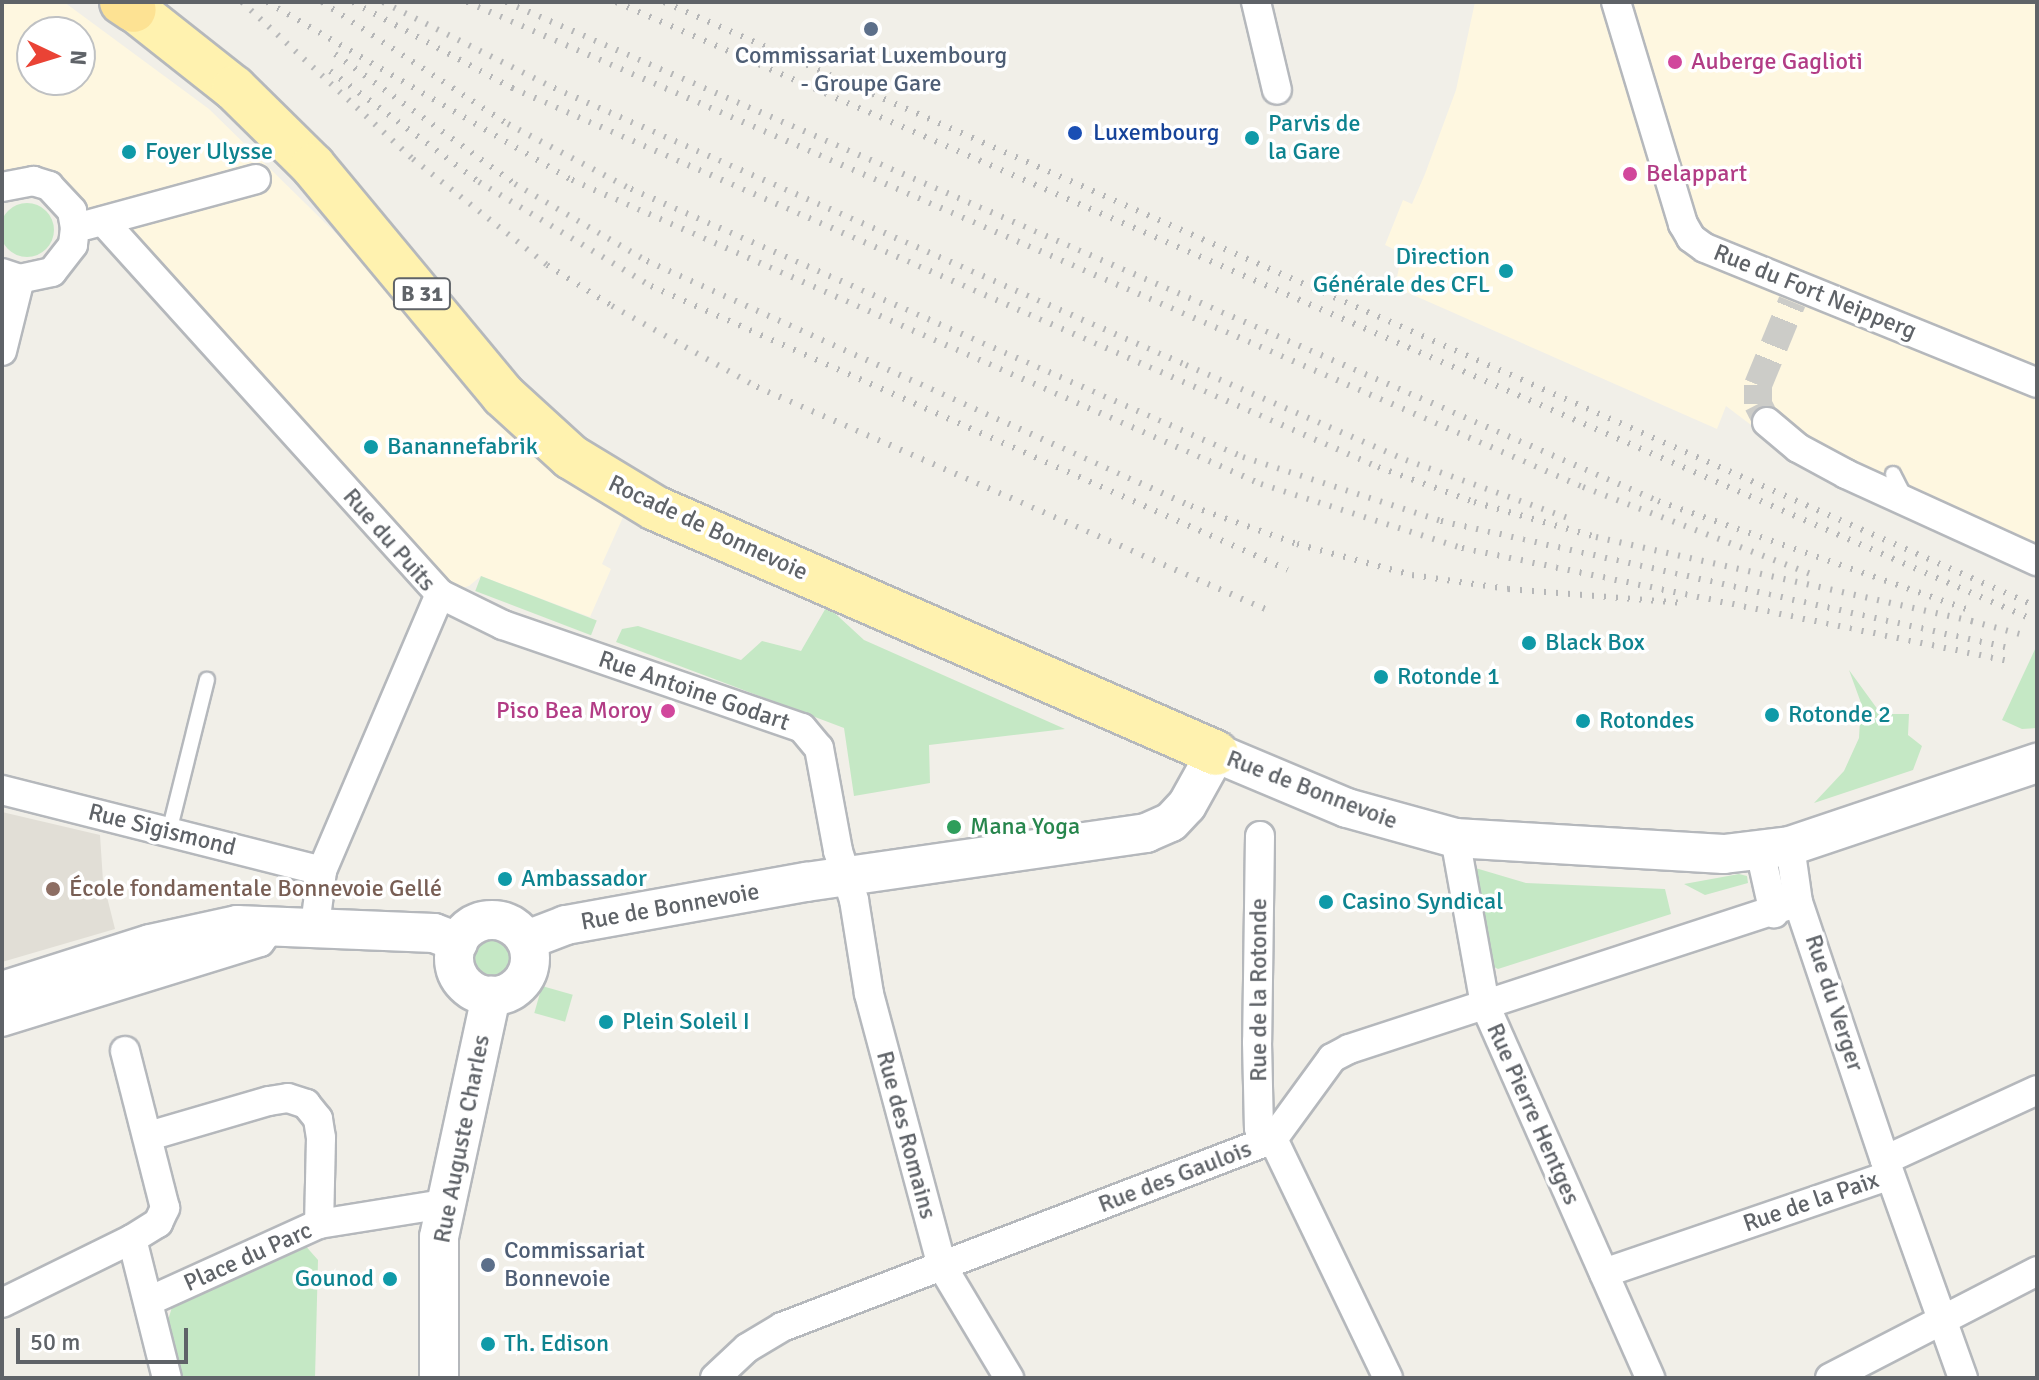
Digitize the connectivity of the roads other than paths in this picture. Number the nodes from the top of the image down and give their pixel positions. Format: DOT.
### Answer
graph roads {
  1 [pos="1256,2"];
  2 [pos="1616,2"];
  3 [pos="125,4"];
  4 [pos="1277,90"];
  5 [pos="256,179"];
  6 [pos="2,187"];
  7 [pos="103,221"];
  8 [pos="75,228"];
  9 [pos="11,276"];
  10 [pos="2,351"];
  11 [pos="2037,383"];
  12 [pos="1767,422"];
  13 [pos="1834,450"];
  14 [pos="1864,473"];
  15 [pos="2037,561"];
  16 [pos="440,594"];
  17 [pos="207,680"];
  18 [pos="1216,753"];
  19 [pos="2037,763"];
  20 [pos="2,790"];
  21 [pos="169,832"];
  22 [pos="1260,836"];
  23 [pos="1455,838"];
  24 [pos="1775,848"];
  25 [pos="322,871"];
  26 [pos="846,876"];
  27 [pos="1786,908"];
  28 [pos="273,925"];
  29 [pos="315,926"];
  30 [pos="527,940"];
  31 [pos="458,942"];
  32 [pos="2,991"];
  33 [pos="491,996"];
  34 [pos="1485,1005"];
  35 [pos="2,1022"];
  36 [pos="125,1051"];
  37 [pos="2037,1090"];
  38 [pos="149,1136"];
  39 [pos="1269,1141"];
  40 [pos="1887,1167"];
  41 [pos="444,1204"];
  42 [pos="319,1224"];
  43 [pos="132,1239"];
  44 [pos="942,1266"];
  45 [pos="2037,1271"];
  46 [pos="1604,1273"];
  47 [pos="149,1301"];
  48 [pos="2,1303"];
  49 [pos="1941,1322"];
  50 [pos="167,1378"];
  51 [pos="439,1378"];
  52 [pos="715,1378"];
  53 [pos="1009,1378"];
  54 [pos="1388,1378"];
  55 [pos="1650,1378"];
  56 [pos="1830,1378"];
  57 [pos="1963,1378"];
  1 -- 4 [label="street"];
  2 -- 11 [label="street, Rue du Fort Neipperg"];
  3 -- 18 [label="main road, Rocade de Bonnevoie / B 31"];
  5 -- 7 [label="street"];
  6 -- 8 [label="street"];
  7 -- 8 [label="street"];
  7 -- 16 [label="street, Rue du Puits"];
  8 -- 9 [label="street"];
  9 -- 10 [label="street"];
  12 -- 14 [label="street"];
  13 -- 14 [label="lane"];
  14 -- 15 [label="street"];
  16 -- 25 [label="street, Rue du Puits"];
  16 -- 26 [label="street, Rue Antoine Godart"];
  17 -- 21 [label="lane"];
  18 -- 23 [label="main road, Rue de Bonnevoie"];
  18 -- 26 [label="main road, Rue de Bonnevoie"];
  19 -- 24 [label="main road, Rue de Bonnevoie"];
  20 -- 21 [label="street, Rue Sigismond"];
  21 -- 25 [label="street, Rue Sigismond"];
  22 -- 39 [label="street, Rue de la Rotonde"];
  23 -- 24 [label="main road, Rue de Bonnevoie"];
  23 -- 34 [label="street, Rue Pierre Hentges"];
  24 -- 27 [label="street, Rue du Verger"];
  25 -- 29 [label="street, Rue du Puits"];
  26 -- 30 [label="main road, Rue de Bonnevoie"];
  26 -- 44 [label="street, Rue des Romains"];
  27 -- 34 [label="street, Rue des Gaulois"];
  27 -- 40 [label="street, Rue du Verger"];
  28 -- 29 [label="main road"];
  28 -- 32 [label="main road"];
  28 -- 35 [label="street"];
  29 -- 31 [label="main road"];
  30 -- 31 [label="main road"];
  30 -- 33 [label="main road"];
  31 -- 33 [label="main road"];
  33 -- 41 [label="main road, Rue Auguste Charles"];
  34 -- 39 [label="street, Rue des Gaulois"];
  34 -- 46 [label="street, Rue Pierre Hentges"];
  36 -- 38 [label="street"];
  37 -- 40 [label="street, Rue de la Paix"];
  38 -- 42 [label="street"];
  38 -- 43 [label="street"];
  39 -- 44 [label="street, Rue des Gaulois"];
  39 -- 54 [label="street, Rue de la Rotonde"];
  40 -- 46 [label="street, Rue de la Paix"];
  40 -- 49 [label="street, Rue du Verger"];
  41 -- 42 [label="street, Place du Parc"];
  41 -- 51 [label="main road, Rue Auguste Charles"];
  42 -- 47 [label="street, Place du Parc"];
  43 -- 47 [label="street"];
  43 -- 48 [label="street"];
  44 -- 52 [label="street, Rue des Gaulois"];
  44 -- 53 [label="street, Rue des Romains"];
  45 -- 49 [label="street"];
  46 -- 55 [label="street, Rue Pierre Hentges"];
  47 -- 50 [label="street"];
  49 -- 56 [label="street"];
  49 -- 57 [label="street, Rue du Verger"];
}
